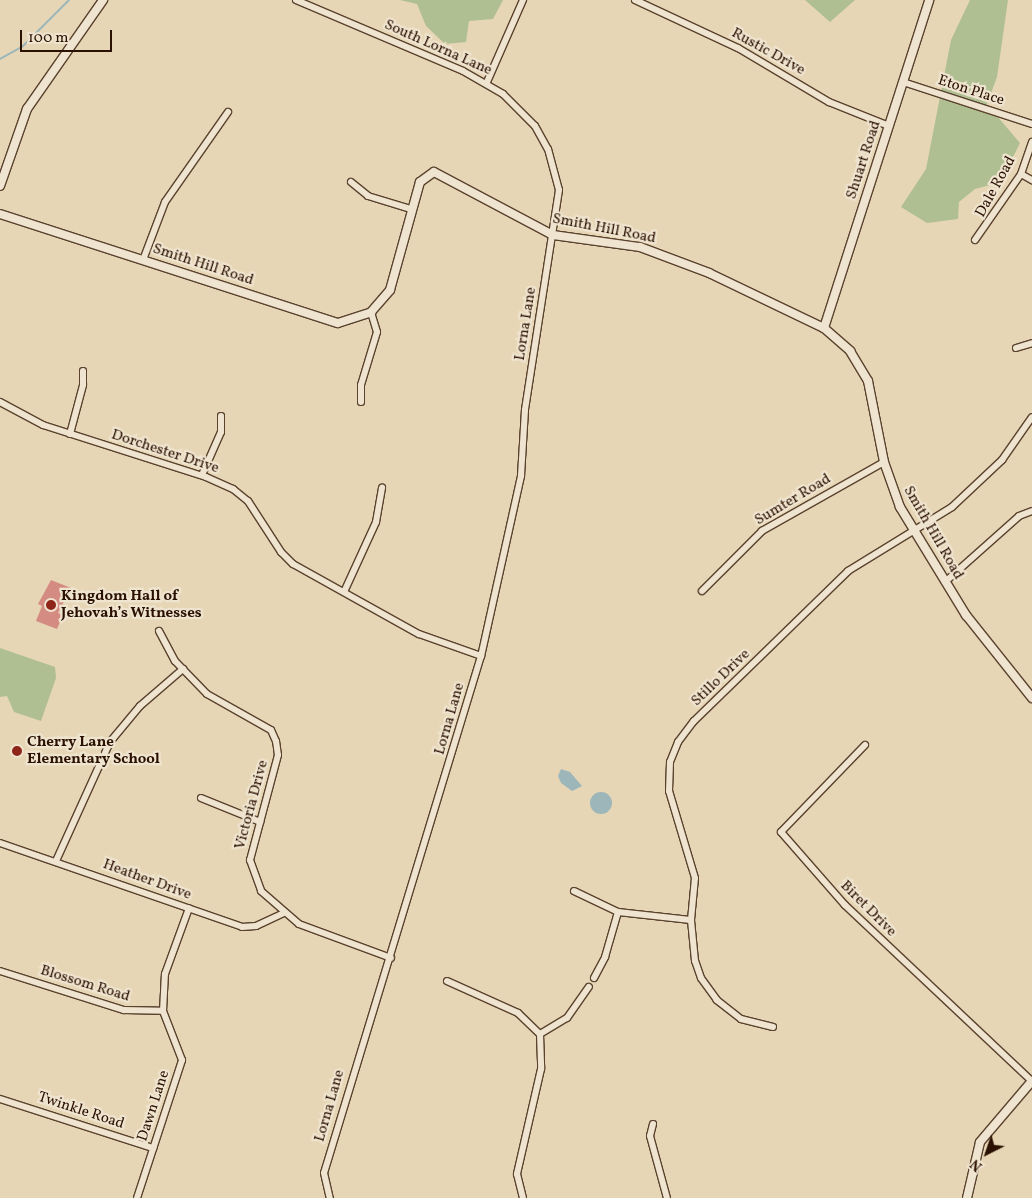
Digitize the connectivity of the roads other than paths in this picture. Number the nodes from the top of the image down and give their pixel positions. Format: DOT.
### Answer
graph roads {
  1 [pos="103,0"];
  2 [pos="296,0"];
  3 [pos="523,0"];
  4 [pos="635,0"];
  5 [pos="930,0"];
  6 [pos="487,82"];
  7 [pos="903,82"];
  8 [pos="228,112"];
  9 [pos="1032,124"];
  10 [pos="889,126"];
  11 [pos="1032,142"];
  12 [pos="1021,174"];
  13 [pos="1032,180"];
  14 [pos="351,182"];
  15 [pos="0,186"];
  16 [pos="411,208"];
  17 [pos="0,214"];
  18 [pos="552,235"];
  19 [pos="976,240"];
  20 [pos="143,260"];
  21 [pos="371,312"];
  22 [pos="824,328"];
  23 [pos="1032,343"];
  24 [pos="1016,348"];
  25 [pos="83,371"];
  26 [pos="0,402"];
  27 [pos="361,402"];
  28 [pos="221,416"];
  29 [pos="1032,417"];
  30 [pos="70,434"];
  31 [pos="884,462"];
  32 [pos="202,475"];
  33 [pos="382,488"];
  34 [pos="1032,511"];
  35 [pos="914,532"];
  36 [pos="945,582"];
  37 [pos="702,591"];
  38 [pos="344,592"];
  39 [pos="158,631"];
  40 [pos="481,656"];
  41 [pos="183,669"];
  42 [pos="1032,698"];
  43 [pos="865,745"];
  44 [pos="202,798"];
  45 [pos="260,822"];
  46 [pos="0,843"];
  47 [pos="56,861"];
  48 [pos="574,891"];
  49 [pos="189,908"];
  50 [pos="618,912"];
  51 [pos="284,913"];
  52 [pos="691,920"];
  53 [pos="391,958"];
  54 [pos="0,971"];
  55 [pos="594,978"];
  56 [pos="447,981"];
  57 [pos="589,987"];
  58 [pos="163,1011"];
  59 [pos="773,1027"];
  60 [pos="540,1034"];
  61 [pos="1032,1081"];
  62 [pos="0,1099"];
  63 [pos="653,1124"];
  64 [pos="153,1148"];
  65 [pos="968,1189"];
  66 [pos="137,1198"];
  67 [pos="330,1198"];
  68 [pos="523,1198"];
  69 [pos="667,1198"];
  70 [pos="967,1198"];
  71 [pos="975,1198"];
  1 -- 15 [label="street"];
  2 -- 6 [label="street, South Lorna Lane"];
  3 -- 6 [label="street"];
  4 -- 10 [label="street, Rustic Drive"];
  5 -- 7 [label="street, Shuart Road"];
  6 -- 18 [label="street, South Lorna Lane"];
  7 -- 9 [label="street, Eton Place"];
  7 -- 10 [label="street, Shuart Road"];
  8 -- 20 [label="street"];
  10 -- 22 [label="street, Shuart Road"];
  11 -- 12 [label="street, Dale Road"];
  12 -- 13 [label="street"];
  12 -- 19 [label="street, Dale Road"];
  14 -- 16 [label="street"];
  16 -- 18 [label="street, Smith Hill Road"];
  16 -- 21 [label="street, Smith Hill Road"];
  17 -- 20 [label="street, Smith Hill Road"];
  18 -- 22 [label="street, Smith Hill Road"];
  18 -- 40 [label="street, Lorna Lane"];
  20 -- 21 [label="street, Smith Hill Road"];
  21 -- 27 [label="street"];
  22 -- 31 [label="street, Smith Hill Road"];
  23 -- 24 [label="street"];
  25 -- 30 [label="street"];
  26 -- 30 [label="street, Dorchester Drive"];
  28 -- 32 [label="street"];
  29 -- 35 [label="street, Stillo Drive"];
  30 -- 32 [label="street, Dorchester Drive"];
  31 -- 35 [label="street, Smith Hill Road"];
  31 -- 37 [label="street, Sumter Road"];
  32 -- 38 [label="street, Dorchester Drive"];
  33 -- 38 [label="street"];
  34 -- 36 [label="street"];
  35 -- 36 [label="street, Smith Hill Road"];
  35 -- 52 [label="street, Stillo Drive"];
  36 -- 42 [label="street, Smith Hill Road"];
  38 -- 40 [label="street, Dorchester Drive"];
  39 -- 41 [label="street, Victoria Drive"];
  40 -- 53 [label="street, Lorna Lane"];
  41 -- 45 [label="street, Victoria Drive"];
  41 -- 47 [label="street"];
  43 -- 61 [label="street, Biret Drive"];
  44 -- 45 [label="street"];
  45 -- 51 [label="street, Victoria Drive"];
  46 -- 47 [label="street, Heather Drive"];
  47 -- 49 [label="street, Heather Drive"];
  48 -- 50 [label="street"];
  49 -- 51 [label="street, Heather Drive"];
  49 -- 58 [label="street, Dawn Lane"];
  50 -- 52 [label="street"];
  50 -- 55 [label="street"];
  51 -- 53 [label="street, Victoria Drive"];
  52 -- 59 [label="street, Stillo Drive"];
  53 -- 67 [label="street, Lorna Lane"];
  54 -- 58 [label="street, Blossom Road"];
  56 -- 60 [label="street"];
  57 -- 60 [label="street"];
  58 -- 64 [label="street, Dawn Lane"];
  60 -- 68 [label="street"];
  61 -- 65 [label="street"];
  62 -- 64 [label="street, Twinkle Road"];
  63 -- 69 [label="street"];
  64 -- 66 [label="street, Dawn Lane"];
  65 -- 70 [label="street"];
  65 -- 71 [label="street"];
}
